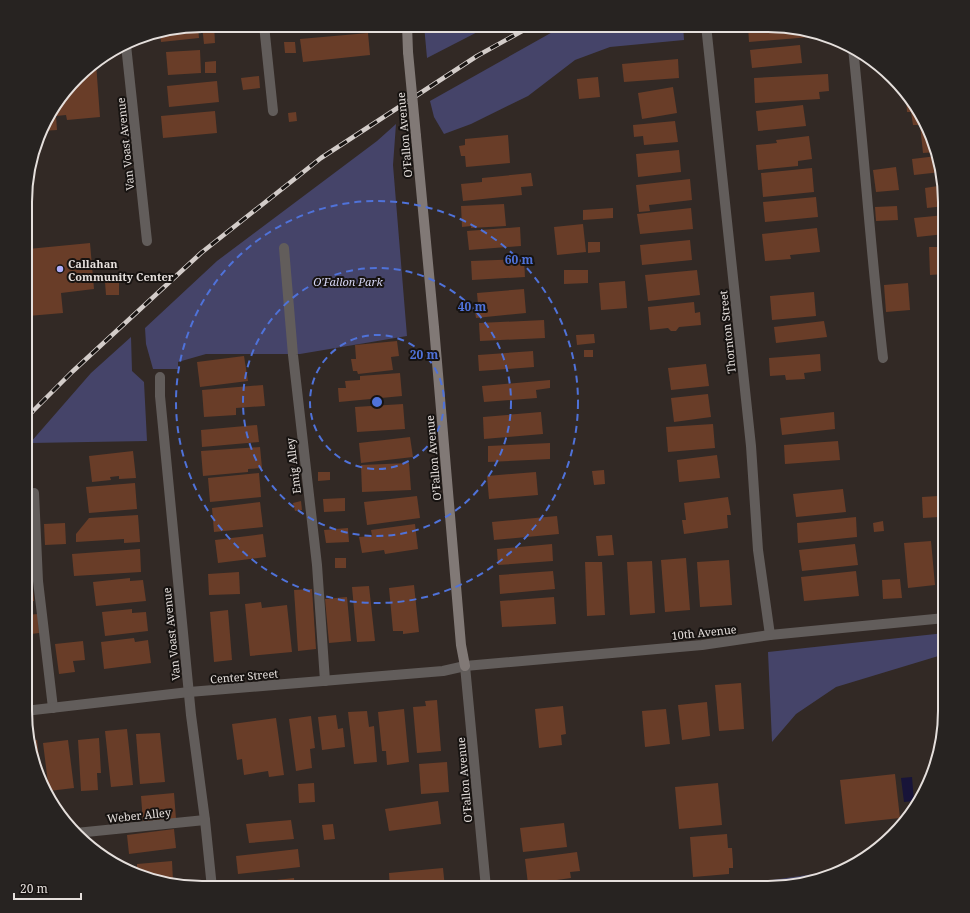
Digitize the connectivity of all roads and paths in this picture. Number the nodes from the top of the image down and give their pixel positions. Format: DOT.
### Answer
graph roads {
  1 [pos="265,32"];
  2 [pos="407,32"];
  3 [pos="707,32"];
  4 [pos="127,50"];
  5 [pos="854,55"];
  6 [pos="273,110"];
  7 [pos="147,241"];
  8 [pos="284,248"];
  9 [pos="883,358"];
  10 [pos="160,376"];
  11 [pos="34,493"];
  12 [pos="938,619"];
  13 [pos="770,635"];
  14 [pos="465,666"];
  15 [pos="325,681"];
  16 [pos="189,692"];
  17 [pos="53,708"];
  18 [pos="32,710"];
  19 [pos="205,820"];
  20 [pos="83,832"];
  21 [pos="211,881"];
  22 [pos="485,881"];
  1 -- 6 [label="street"];
  2 -- 14 [label="street, O’Fallon Avenue, bridge"];
  3 -- 13 [label="street, Thornton Street"];
  4 -- 7 [label="street, Van Voast Avenue"];
  5 -- 9 [label="street"];
  8 -- 15 [label="street, Emig Alley"];
  10 -- 16 [label="street, Van Voast Avenue"];
  11 -- 17 [label="street"];
  12 -- 13 [label="street, 10th Avenue"];
  13 -- 14 [label="street, 10th Avenue"];
  14 -- 15 [label="street, Center Street"];
  14 -- 22 [label="street, O’Fallon Avenue"];
  15 -- 16 [label="street, Center Street"];
  16 -- 17 [label="street, Center Street"];
  16 -- 19 [label="street, Van Voast Avenue"];
  17 -- 18 [label="street, Center Street"];
  19 -- 20 [label="street, Weber Alley"];
  19 -- 21 [label="street, Van Voast Avenue"];
}
